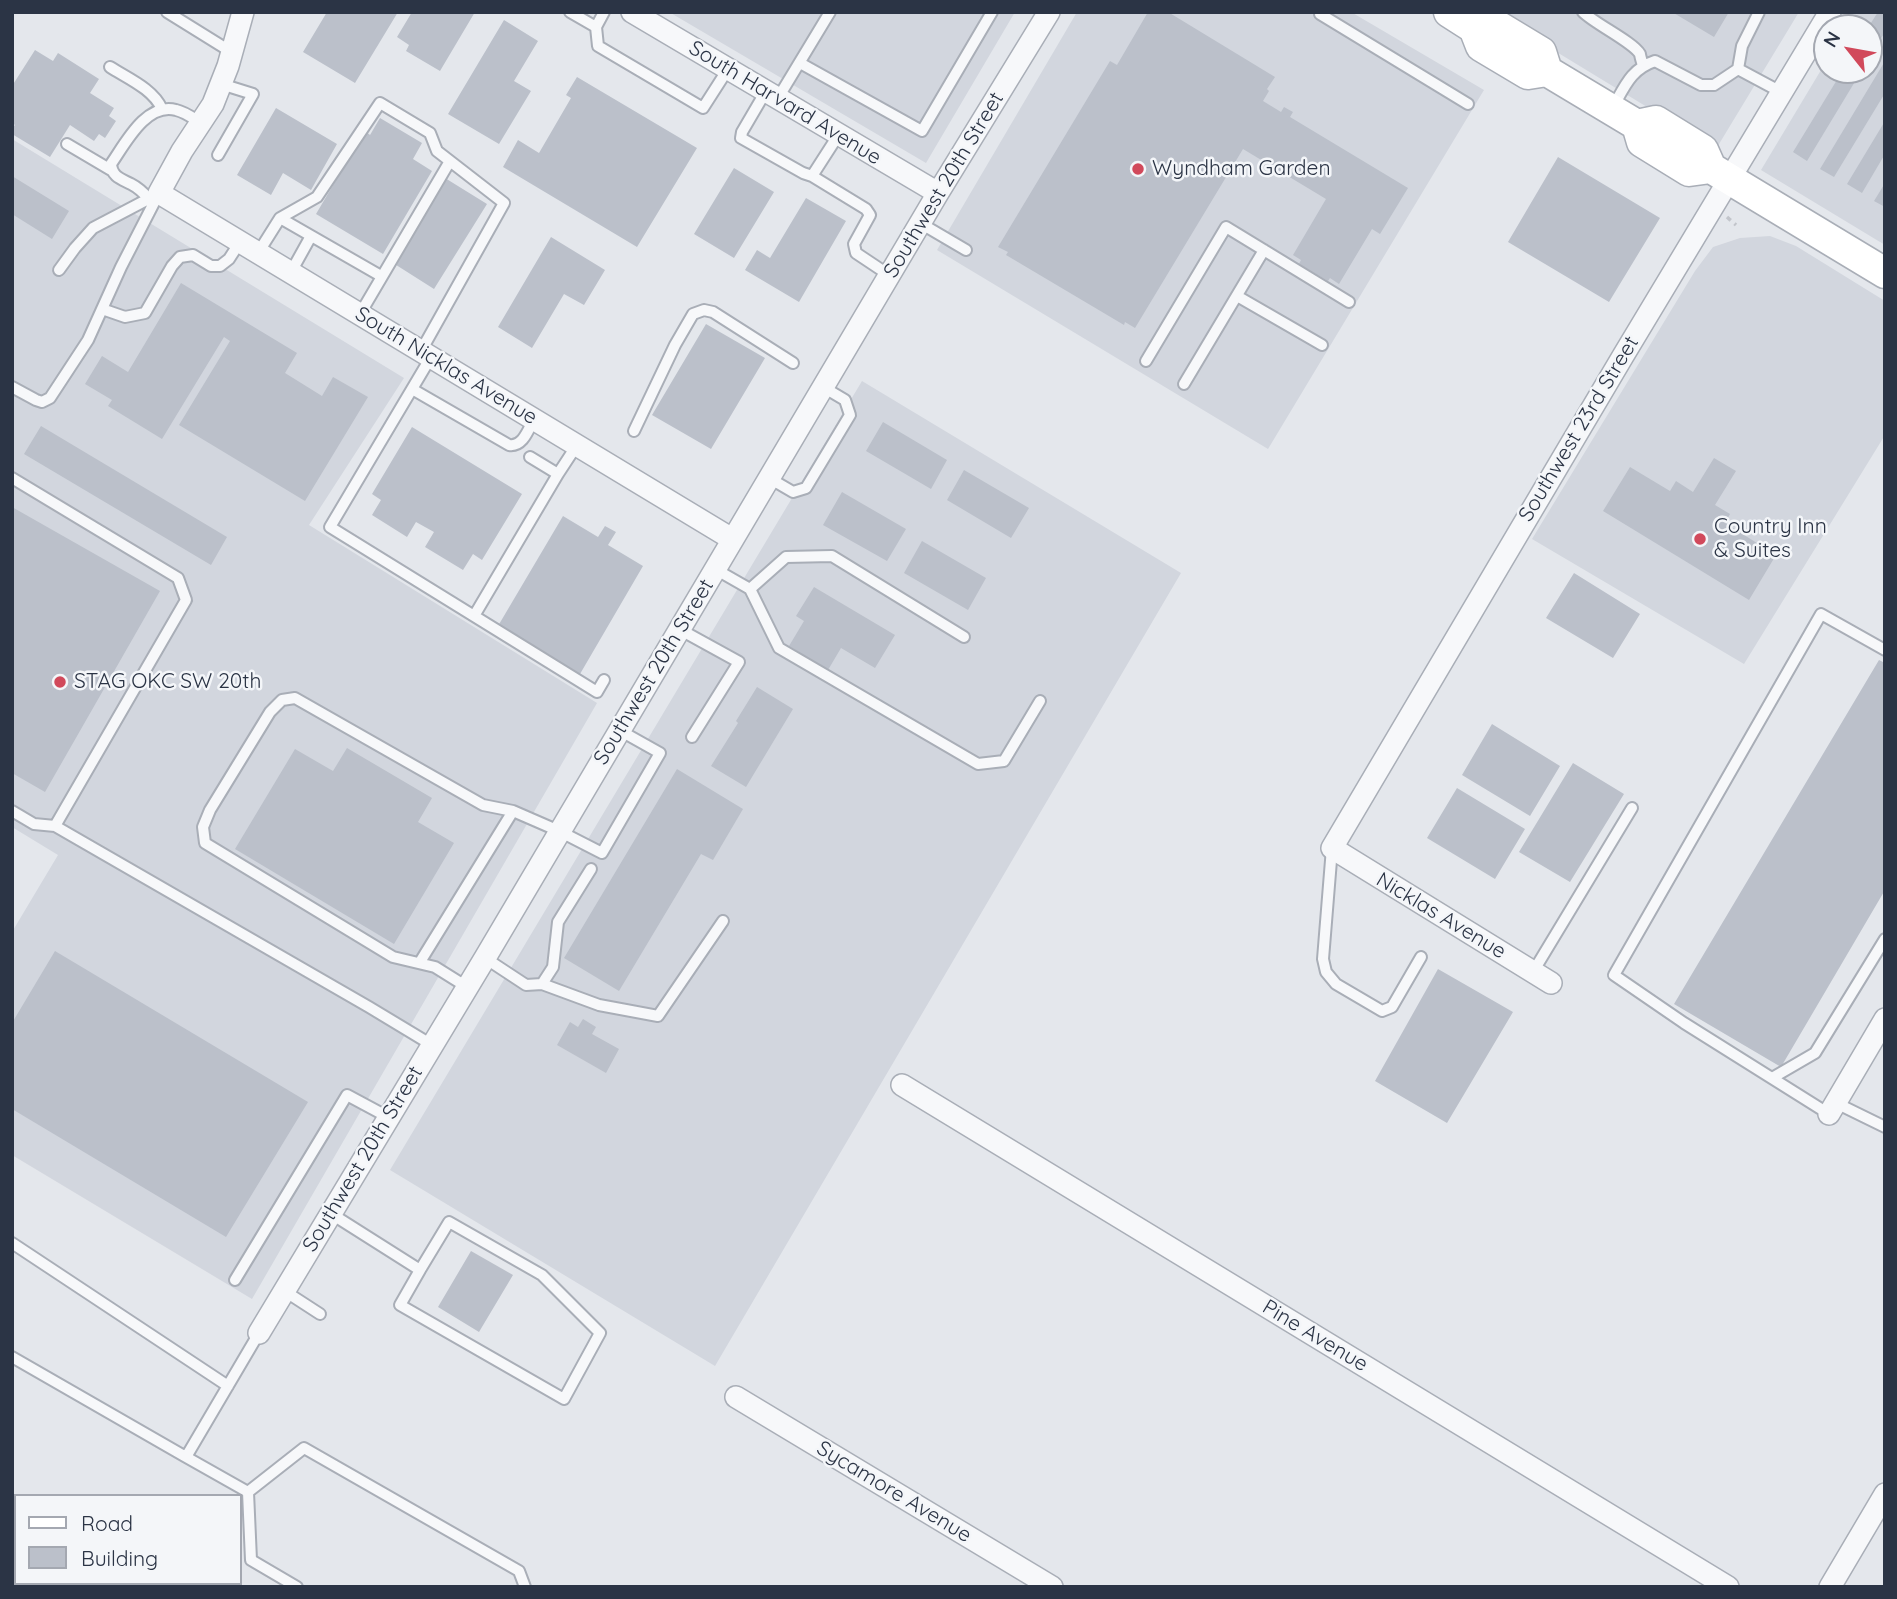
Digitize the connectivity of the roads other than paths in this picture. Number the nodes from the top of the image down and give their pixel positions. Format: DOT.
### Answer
graph roads {
  1 [pos="167,12"];
  2 [pos="243,12"];
  3 [pos="570,12"];
  4 [pos="604,12"];
  5 [pos="632,12"];
  6 [pos="830,12"];
  7 [pos="992,12"];
  8 [pos="1449,12"];
  9 [pos="1583,12"];
  10 [pos="1759,12"];
  11 [pos="1830,12"];
  12 [pos="1044,14"];
  13 [pos="1320,14"];
  14 [pos="596,27"];
  15 [pos="233,53"];
  16 [pos="800,63"];
  17 [pos="1643,65"];
  18 [pos="110,68"];
  19 [pos="727,69"];
  20 [pos="1738,69"];
  21 [pos="221,84"];
  22 [pos="1781,92"];
  23 [pos="772,95"];
  24 [pos="1468,104"];
  25 [pos="162,109"];
  26 [pos="1612,110"];
  27 [pos="201,123"];
  28 [pos="839,134"];
  29 [pos="67,144"];
  30 [pos="218,155"];
  31 [pos="450,161"];
  32 [pos="111,170"];
  33 [pos="1720,174"];
  34 [pos="812,176"];
  35 [pos="938,193"];
  36 [pos="155,196"];
  37 [pos="280,218"];
  38 [pos="920,223"];
  39 [pos="311,236"];
  40 [pos="249,247"];
  41 [pos="967,250"];
  42 [pos="1264,250"];
  43 [pos="1880,266"];
  44 [pos="59,270"];
  45 [pos="291,272"];
  46 [pos="889,275"];
  47 [pos="382,276"];
  48 [pos="1237,296"];
  49 [pos="1349,302"];
  50 [pos="102,309"];
  51 [pos="360,314"];
  52 [pos="1322,345"];
  53 [pos="426,354"];
  54 [pos="1146,361"];
  55 [pos="793,363"];
  56 [pos="1184,384"];
  57 [pos="12,387"];
  58 [pos="823,387"];
  59 [pos="412,389"];
  60 [pos="534,419"];
  61 [pos="634,431"];
  62 [pos="577,445"];
  63 [pos="530,457"];
  64 [pos="558,474"];
  65 [pos="12,478"];
  66 [pos="769,478"];
  67 [pos="733,539"];
  68 [pos="715,569"];
  69 [pos="750,589"];
  70 [pos="474,616"];
  71 [pos="679,629"];
  72 [pos="964,637"];
  73 [pos="1885,650"];
  74 [pos="604,680"];
  75 [pos="1040,701"];
  76 [pos="619,730"];
  77 [pos="692,737"];
  78 [pos="1632,808"];
  79 [pos="12,811"];
  80 [pos="513,811"];
  81 [pos="55,826"];
  82 [pos="559,831"];
  83 [pos="1332,848"];
  84 [pos="591,869"];
  85 [pos="723,921"];
  86 [pos="1885,939"];
  87 [pos="1421,957"];
  88 [pos="485,958"];
  89 [pos="419,962"];
  90 [pos="1542,977"];
  91 [pos="542,984"];
  92 [pos="467,987"];
  93 [pos="1885,1018"];
  94 [pos="432,1045"];
  95 [pos="1772,1078"];
  96 [pos="902,1085"];
  97 [pos="1833,1109"];
  98 [pos="388,1117"];
  99 [pos="1885,1127"];
  100 [pos="330,1213"];
  101 [pos="12,1243"];
  102 [pos="420,1270"];
  103 [pos="235,1280"];
  104 [pos="283,1290"];
  105 [pos="320,1314"];
  106 [pos="259,1333"];
  107 [pos="12,1357"];
  108 [pos="228,1386"];
  109 [pos="736,1397"];
  110 [pos="186,1457"];
  111 [pos="248,1492"];
  112 [pos="1885,1494"];
  113 [pos="297,1587"];
  114 [pos="525,1587"];
  115 [pos="1052,1587"];
  116 [pos="1728,1587"];
  117 [pos="1830,1587"];
  1 -- 15 [label="lane"];
  2 -- 15 [label="street"];
  3 -- 14 [label="lane"];
  4 -- 14 [label="lane"];
  5 -- 19 [label="street, South Harvard Avenue"];
  6 -- 16 [label="lane"];
  7 -- 16 [label="lane"];
  8 -- 26 [label="main road"];
  9 -- 17 [label="lane"];
  10 -- 20 [label="lane"];
  11 -- 22 [label="street, Southwest 23rd Street"];
  12 -- 35 [label="street, Southwest 20th Street"];
  13 -- 24 [label="lane"];
  14 -- 19 [label="lane"];
  15 -- 21 [label="street"];
  16 -- 23 [label="lane"];
  17 -- 20 [label="lane"];
  17 -- 26 [label="lane"];
  18 -- 25 [label="lane"];
  19 -- 23 [label="street, South Harvard Avenue"];
  20 -- 22 [label="lane"];
  21 -- 27 [label="street"];
  21 -- 30 [label="lane"];
  22 -- 33 [label="street, Southwest 23rd Street"];
  23 -- 28 [label="street, South Harvard Avenue"];
  23 -- 34 [label="lane"];
  25 -- 27 [label="lane"];
  25 -- 32 [label="lane"];
  26 -- 33 [label="main road"];
  27 -- 36 [label="street"];
  28 -- 34 [label="lane"];
  28 -- 35 [label="street, South Harvard Avenue"];
  29 -- 32 [label="lane"];
  31 -- 37 [label="lane"];
  31 -- 47 [label="lane"];
  31 -- 53 [label="lane"];
  32 -- 36 [label="lane"];
  33 -- 43 [label="main road"];
  33 -- 83 [label="street, Southwest 23rd Street"];
  34 -- 46 [label="lane"];
  35 -- 38 [label="street, Southwest 20th Street"];
  36 -- 40 [label="street, South Nicklas Avenue"];
  36 -- 44 [label="lane"];
  36 -- 50 [label="lane"];
  37 -- 39 [label="lane"];
  37 -- 40 [label="lane"];
  38 -- 41 [label="lane"];
  38 -- 46 [label="street, Southwest 20th Street"];
  39 -- 45 [label="lane"];
  39 -- 47 [label="lane"];
  40 -- 45 [label="street, South Nicklas Avenue"];
  40 -- 50 [label="lane"];
  42 -- 48 [label="lane"];
  42 -- 49 [label="lane"];
  42 -- 54 [label="lane"];
  45 -- 51 [label="street, South Nicklas Avenue"];
  46 -- 58 [label="street, Southwest 20th Street"];
  47 -- 51 [label="lane"];
  48 -- 52 [label="lane"];
  48 -- 56 [label="lane"];
  50 -- 57 [label="lane"];
  51 -- 53 [label="street, South Nicklas Avenue"];
  53 -- 59 [label="lane"];
  53 -- 60 [label="street, South Nicklas Avenue"];
  55 -- 61 [label="lane"];
  58 -- 66 [label="street, Southwest 20th Street"];
  58 -- 66 [label="lane"];
  59 -- 60 [label="lane"];
  59 -- 70 [label="lane"];
  60 -- 62 [label="street, South Nicklas Avenue"];
  62 -- 64 [label="lane"];
  62 -- 67 [label="street, South Nicklas Avenue"];
  63 -- 64 [label="lane"];
  64 -- 70 [label="lane"];
  65 -- 81 [label="lane"];
  66 -- 67 [label="street, Southwest 20th Street"];
  67 -- 68 [label="street, Southwest 20th Street"];
  68 -- 69 [label="lane"];
  68 -- 71 [label="street, Southwest 20th Street"];
  69 -- 72 [label="lane"];
  69 -- 75 [label="lane"];
  70 -- 74 [label="lane"];
  71 -- 76 [label="street, Southwest 20th Street"];
  71 -- 77 [label="lane"];
  73 -- 95 [label="lane"];
  76 -- 82 [label="street, Southwest 20th Street"];
  76 -- 82 [label="lane"];
  78 -- 90 [label="lane"];
  79 -- 81 [label="lane"];
  80 -- 82 [label="lane"];
  80 -- 89 [label="lane"];
  80 -- 89 [label="lane"];
  81 -- 94 [label="lane"];
  82 -- 88 [label="street, Southwest 20th Street"];
  83 -- 87 [label="lane"];
  83 -- 90 [label="street, Nicklas Avenue"];
  84 -- 91 [label="lane"];
  85 -- 91 [label="lane"];
  86 -- 95 [label="lane"];
  88 -- 91 [label="lane"];
  88 -- 92 [label="street, Southwest 20th Street"];
  89 -- 92 [label="lane"];
  92 -- 94 [label="street, Southwest 20th Street"];
  93 -- 97 [label="street"];
  94 -- 98 [label="street, Southwest 20th Street"];
  95 -- 97 [label="lane"];
  96 -- 116 [label="street, Pine Avenue"];
  97 -- 99 [label="lane"];
  98 -- 100 [label="street, Southwest 20th Street"];
  98 -- 103 [label="lane"];
  100 -- 102 [label="lane"];
  100 -- 104 [label="street, Southwest 20th Street"];
  101 -- 108 [label="lane"];
  102 -- 102 [label="lane"];
  104 -- 105 [label="lane"];
  104 -- 106 [label="street, Southwest 20th Street"];
  106 -- 108 [label="lane"];
  107 -- 110 [label="lane"];
  108 -- 110 [label="lane"];
  109 -- 115 [label="street, Sycamore Avenue"];
  110 -- 111 [label="lane"];
  111 -- 113 [label="lane"];
  111 -- 114 [label="lane"];
  112 -- 117 [label="street"];
}
